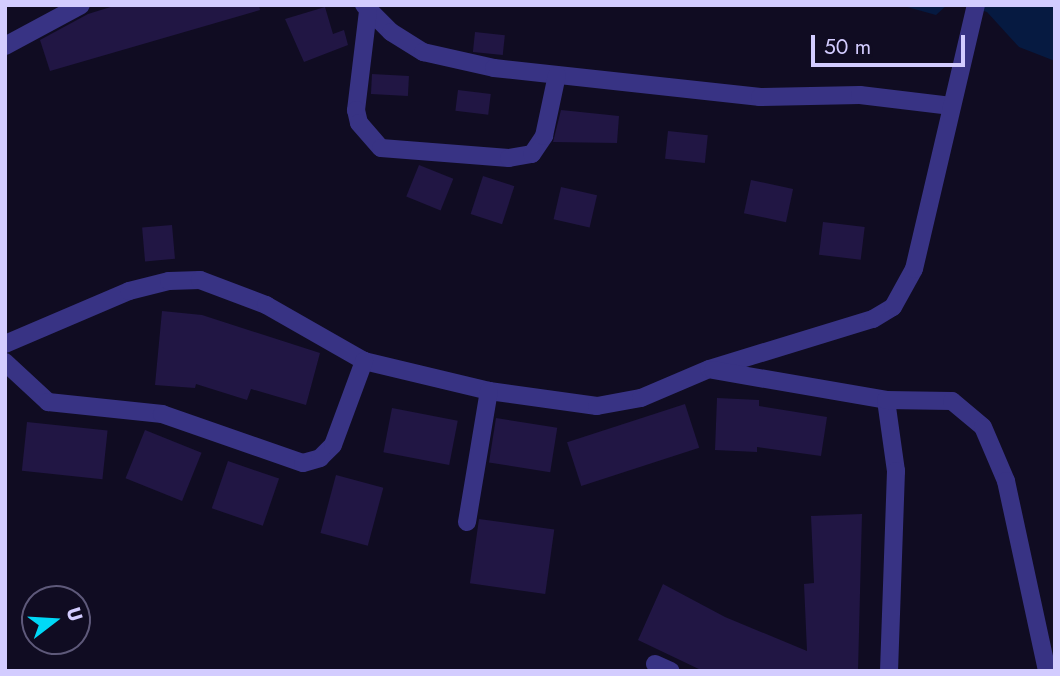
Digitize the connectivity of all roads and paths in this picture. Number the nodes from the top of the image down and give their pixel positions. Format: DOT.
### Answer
graph roads {
  1 [pos="80,5"];
  2 [pos="976,5"];
  3 [pos="366,8"];
  4 [pos="5,46"];
  5 [pos="557,75"];
  6 [pos="951,106"];
  7 [pos="5,344"];
  8 [pos="364,361"];
  9 [pos="5,362"];
  10 [pos="709,369"];
  11 [pos="489,391"];
  12 [pos="886,400"];
  13 [pos="467,522"];
  14 [pos="889,671"];
  15 [pos="1047,671"];
  1 -- 4 [label="street"];
  2 -- 6 [label="street"];
  3 -- 5 [label="street"];
  3 -- 5 [label="street"];
  5 -- 6 [label="street"];
  6 -- 10 [label="street"];
  7 -- 8 [label="street"];
  8 -- 9 [label="street"];
  8 -- 11 [label="street"];
  10 -- 11 [label="street"];
  10 -- 12 [label="street"];
  11 -- 13 [label="street"];
  12 -- 14 [label="street"];
  12 -- 15 [label="street"];
}
